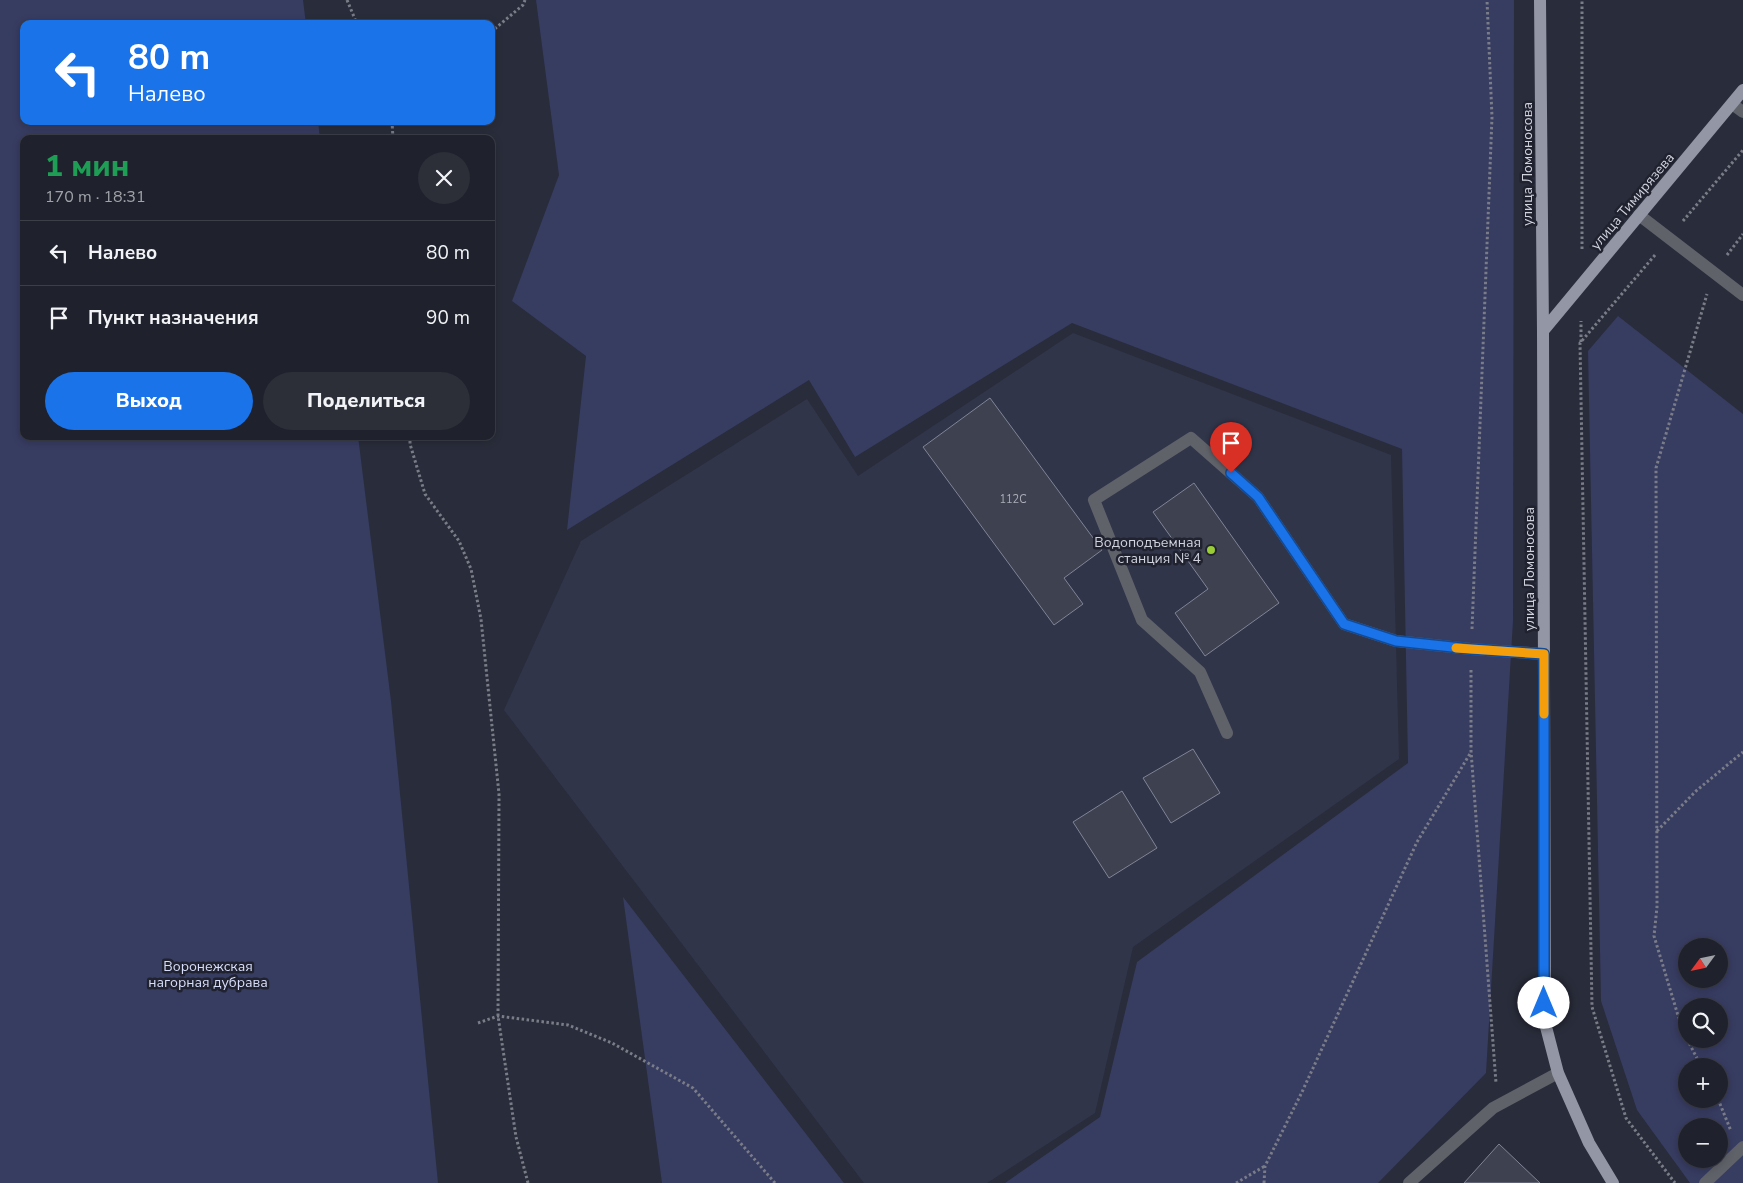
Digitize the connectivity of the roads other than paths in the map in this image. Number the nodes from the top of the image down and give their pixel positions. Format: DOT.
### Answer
graph roads {
  1 [pos="1540,0"];
  2 [pos="1743,90"];
  3 [pos="1732,104"];
  4 [pos="1743,112"];
  5 [pos="1639,215"];
  6 [pos="1743,295"];
  7 [pos="1543,331"];
  8 [pos="1544,654"];
  9 [pos="1227,733"];
  10 [pos="1558,1073"];
  11 [pos="1743,1147"];
  12 [pos="1409,1183"];
  13 [pos="1613,1183"];
  14 [pos="1705,1183"];
  1 -- 7 [label="main road, улица Ломоносова"];
  2 -- 3 [label="main road, улица Тимирязева"];
  3 -- 4 [label="lane"];
  3 -- 5 [label="main road, улица Тимирязева"];
  5 -- 6 [label="lane"];
  5 -- 7 [label="main road, улица Тимирязева"];
  7 -- 8 [label="main road, улица Ломоносова"];
  8 -- 9 [label="lane"];
  8 -- 10 [label="main road, улица Ломоносова"];
  10 -- 12 [label="lane"];
  10 -- 13 [label="main road, улица Ломоносова"];
  11 -- 14 [label="lane"];
}
